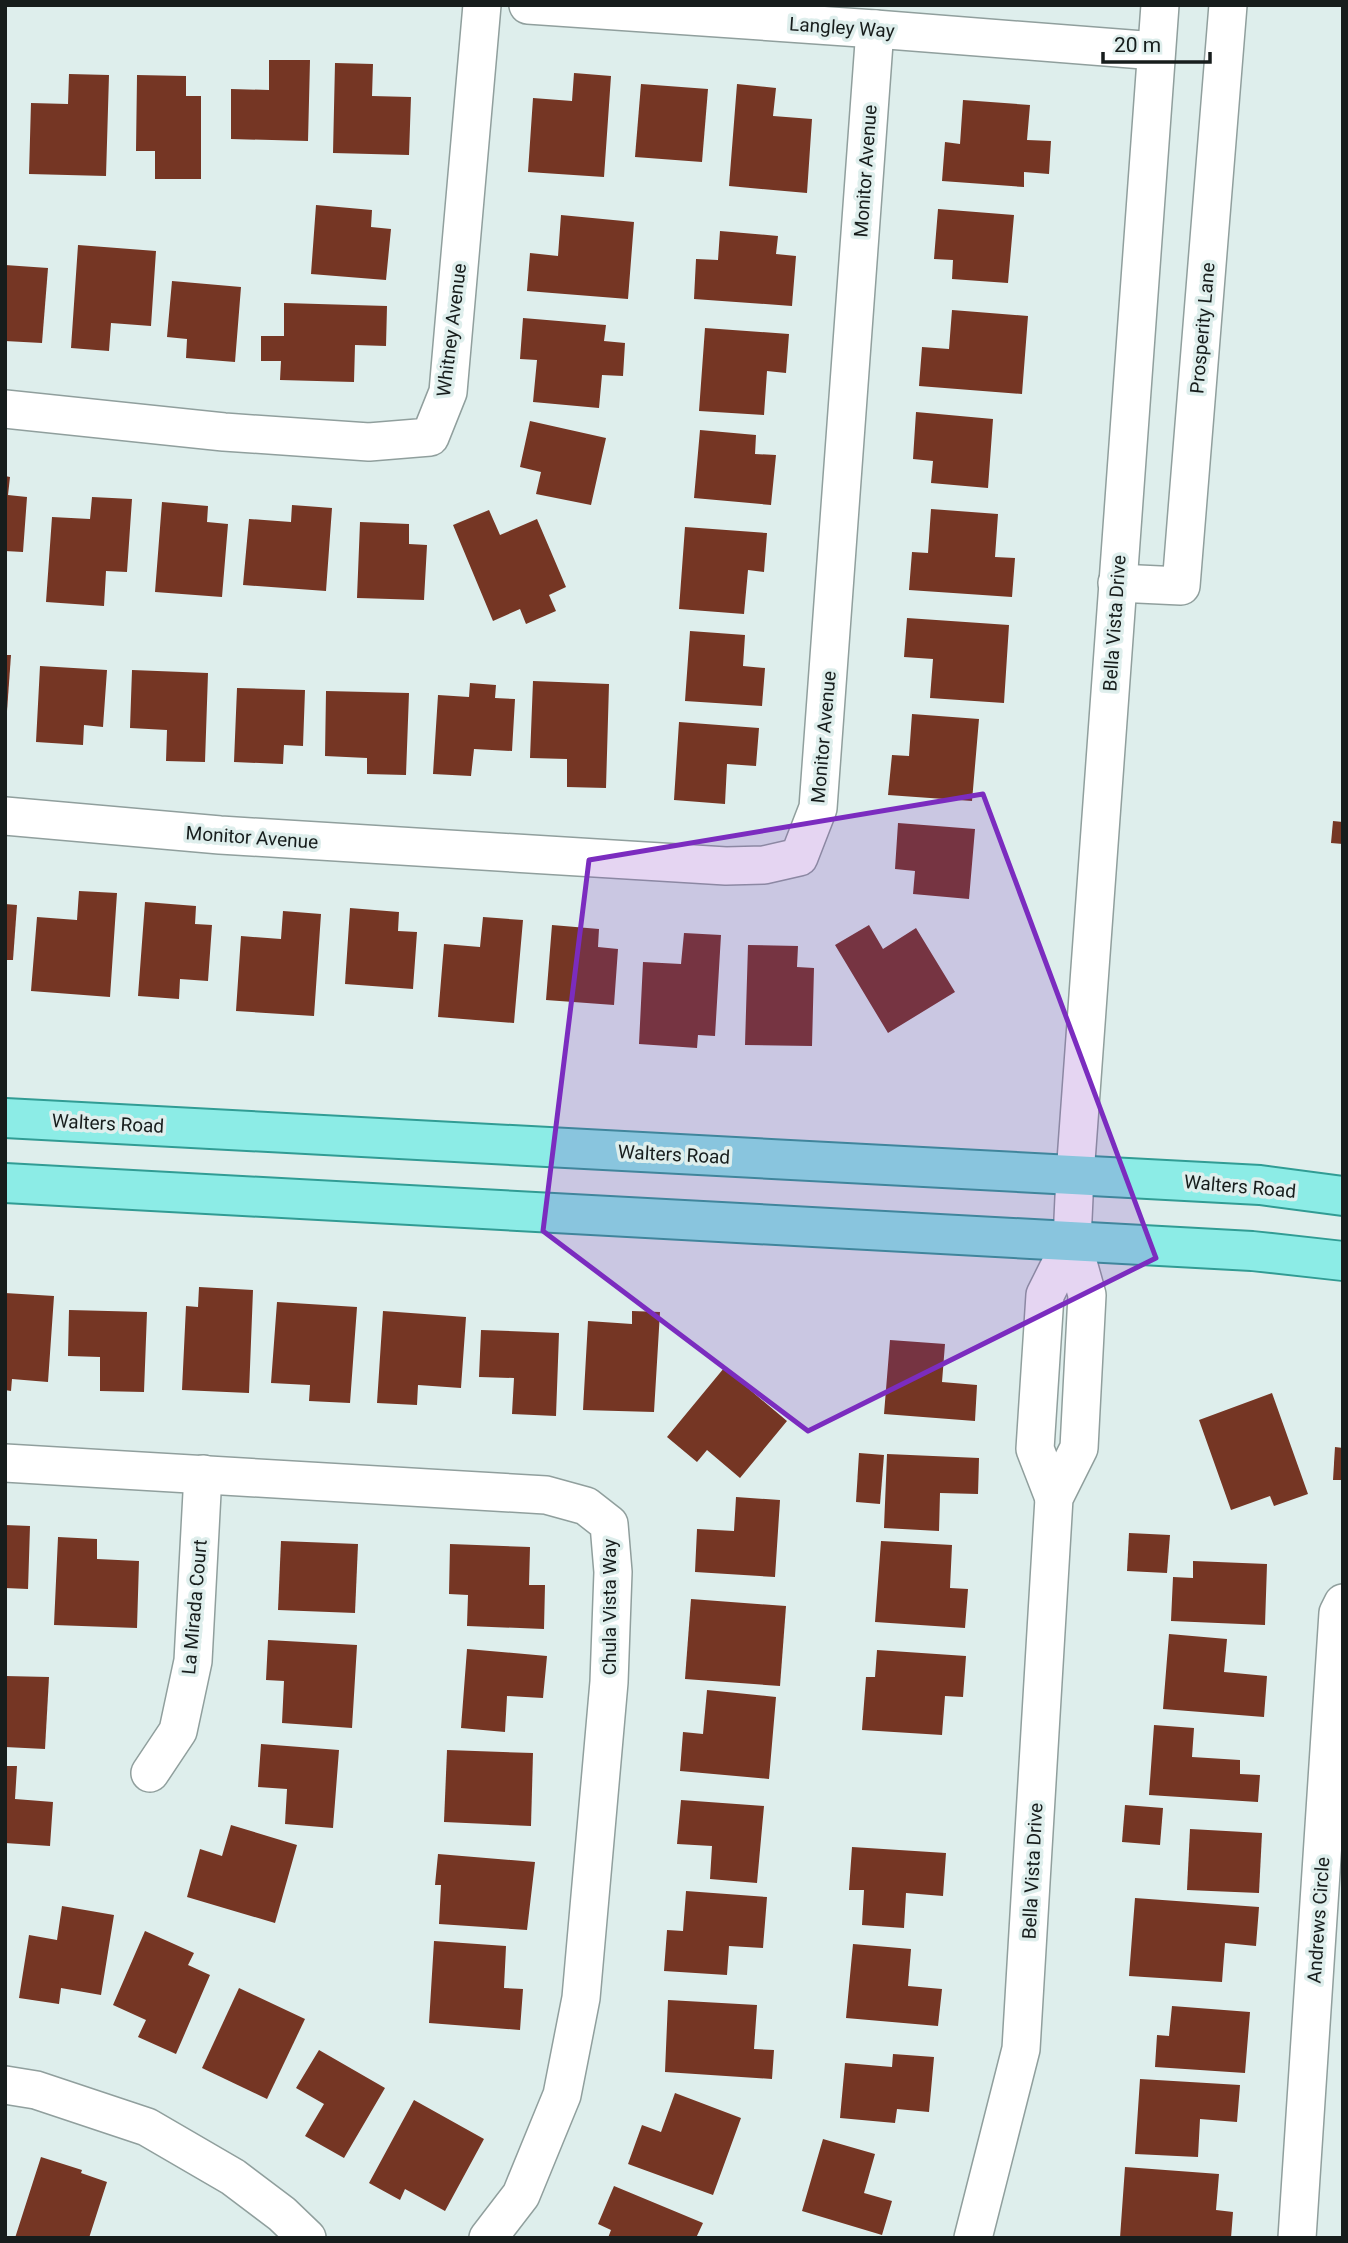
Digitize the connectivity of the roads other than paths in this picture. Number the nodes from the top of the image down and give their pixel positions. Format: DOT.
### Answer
graph roads {
  1 [pos="482,5"];
  2 [pos="528,5"];
  3 [pos="1160,5"];
  4 [pos="1228,5"];
  5 [pos="875,29"];
  6 [pos="1156,51"];
  7 [pos="5,409"];
  8 [pos="1117,583"];
  9 [pos="5,816"];
  10 [pos="5,1118"];
  11 [pos="1075,1175"];
  12 [pos="5,1182"];
  13 [pos="1343,1196"];
  14 [pos="1072,1241"];
  15 [pos="1343,1261"];
  16 [pos="5,1463"];
  17 [pos="203,1474"];
  18 [pos="1343,1603"];
  19 [pos="150,1773"];
  20 [pos="5,2085"];
  21 [pos="307,2238"];
  22 [pos="488,2238"];
  23 [pos="973,2238"];
  24 [pos="1297,2238"];
  1 -- 7 [label="street, Whitney Avenue"];
  2 -- 5 [label="street, Langley Way"];
  3 -- 6 [label="street, Bella Vista Drive"];
  4 -- 8 [label="street, Prosperity Lane"];
  5 -- 6 [label="street, Langley Way"];
  5 -- 9 [label="street, Monitor Avenue"];
  6 -- 8 [label="street, Bella Vista Drive"];
  8 -- 11 [label="street, Bella Vista Drive"];
  10 -- 11 [label="main road, Walters Road"];
  11 -- 13 [label="main road, Walters Road"];
  11 -- 14 [label="street, Bella Vista Drive"];
  12 -- 14 [label="main road"];
  14 -- 15 [label="main road"];
  14 -- 23 [label="street, Bella Vista Drive"];
  16 -- 17 [label="street, Chula Vista Way"];
  17 -- 19 [label="street, La Mirada Court"];
  17 -- 22 [label="street, Chula Vista Way"];
  18 -- 24 [label="street, Andrews Circle"];
  20 -- 21 [label="street"];
}
